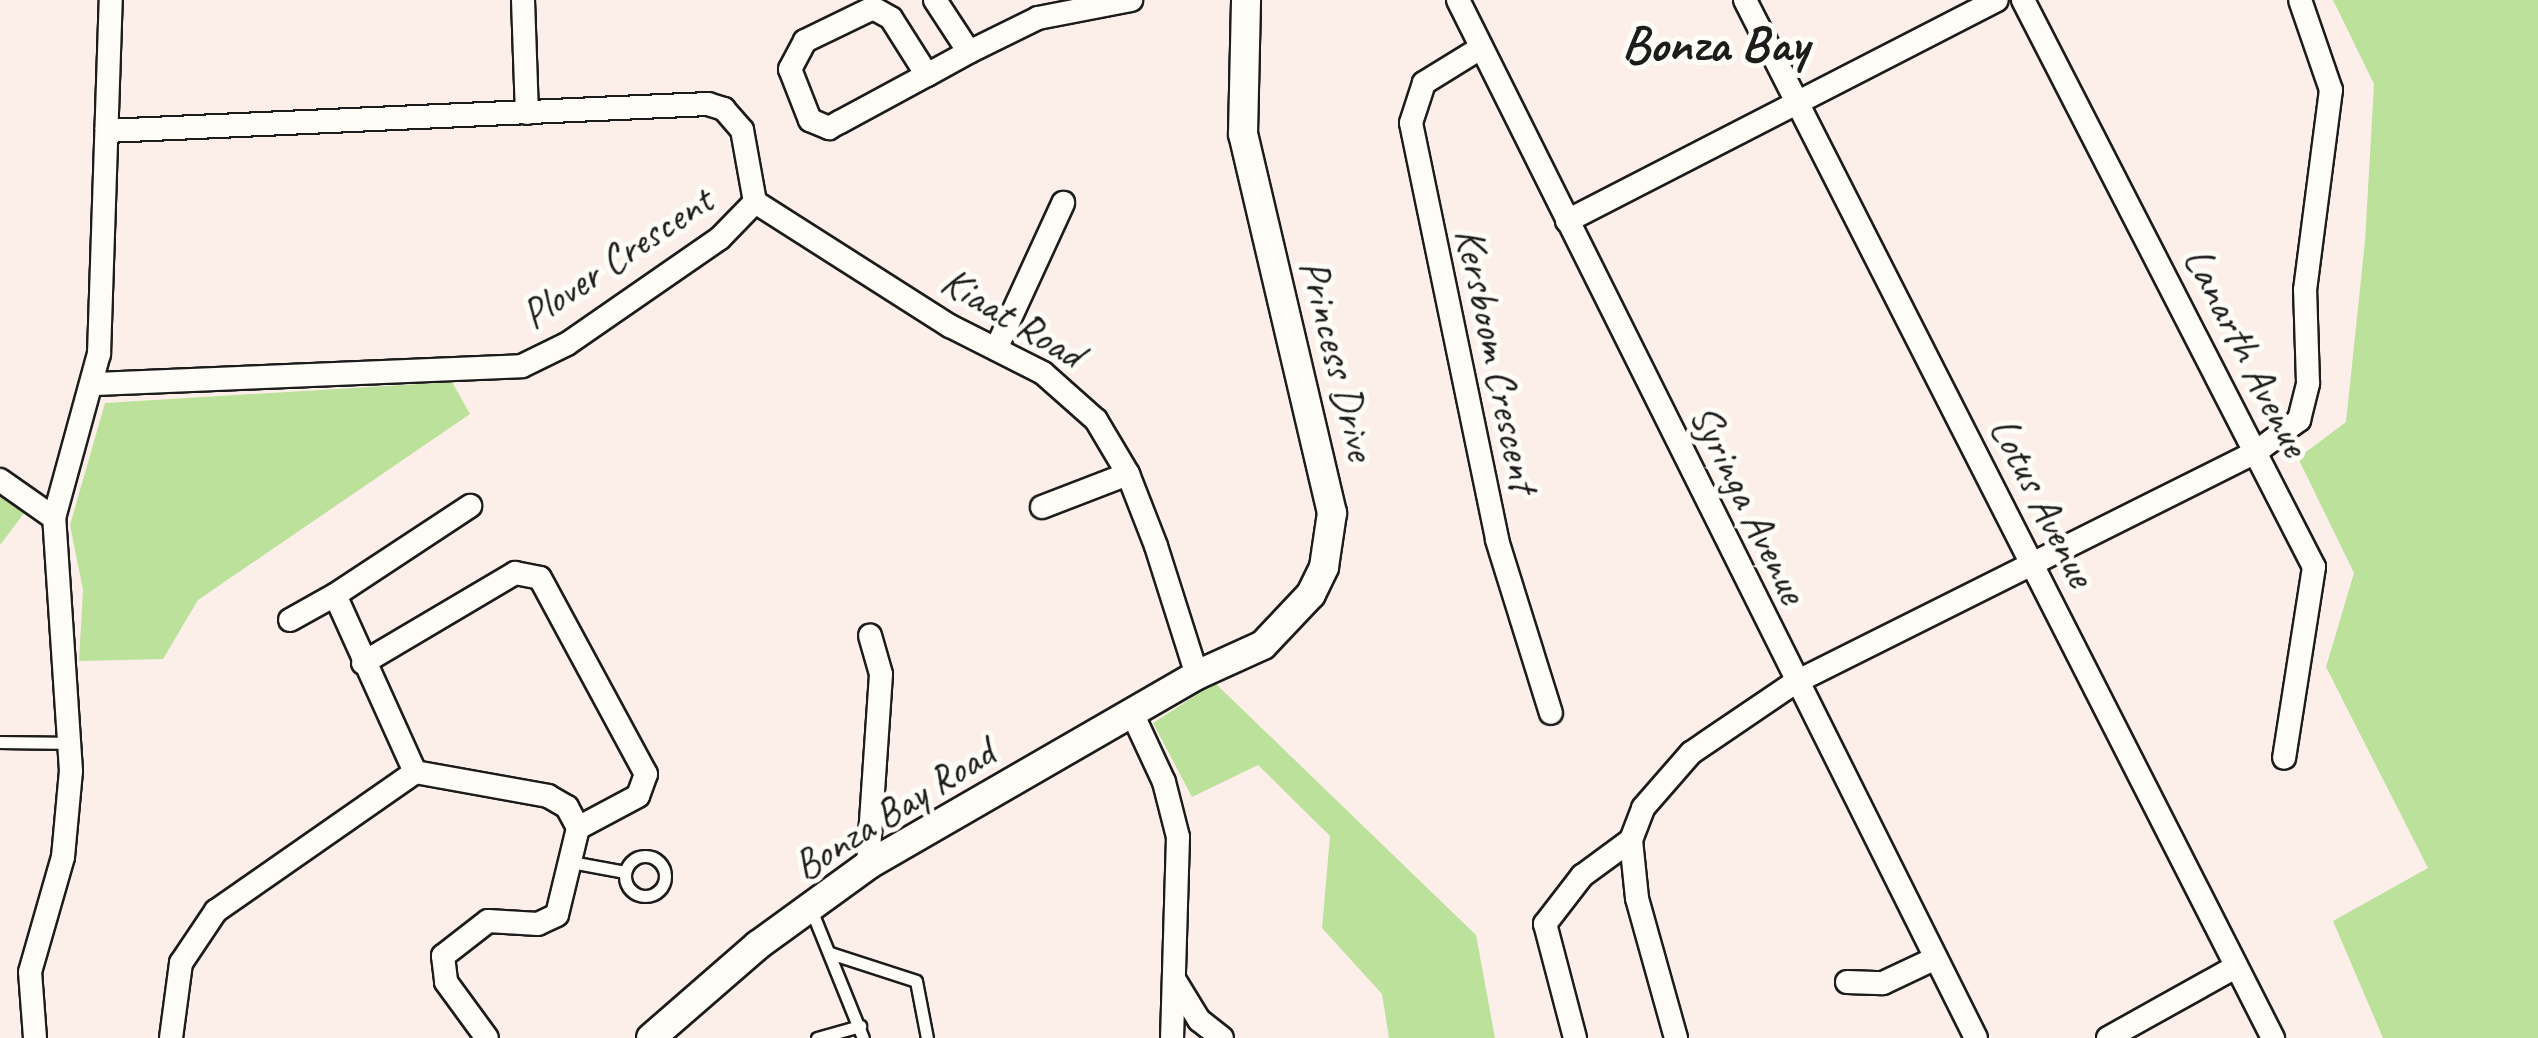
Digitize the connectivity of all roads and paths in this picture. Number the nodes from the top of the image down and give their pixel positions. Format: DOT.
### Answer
graph roads {
  1 [pos="111,0"];
  2 [pos="523,0"];
  3 [pos="935,0"];
  4 [pos="1131,0"];
  5 [pos="1246,0"];
  6 [pos="1458,0"];
  7 [pos="1745,0"];
  8 [pos="1997,0"];
  9 [pos="2023,0"];
  10 [pos="2300,0"];
  11 [pos="1056,7"];
  12 [pos="1479,48"];
  13 [pos="970,52"];
  14 [pos="927,75"];
  15 [pos="1797,105"];
  16 [pos="527,113"];
  17 [pos="107,131"];
  18 [pos="756,202"];
  19 [pos="1064,203"];
  20 [pos="1567,221"];
  21 [pos="996,349"];
  22 [pos="95,384"];
  23 [pos="2256,452"];
  24 [pos="1128,474"];
  25 [pos="0,480"];
  26 [pos="470,506"];
  27 [pos="1042,507"];
  28 [pos="54,518"];
  29 [pos="2032,564"];
  30 [pos="335,596"];
  31 [pos="290,620"];
  32 [pos="870,636"];
  33 [pos="364,663"];
  34 [pos="1197,675"];
  35 [pos="1794,684"];
  36 [pos="1552,712"];
  37 [pos="1132,714"];
  38 [pos="0,742"];
  39 [pos="70,743"];
  40 [pos="2284,758"];
  41 [pos="415,772"];
  42 [pos="578,828"];
  43 [pos="1631,840"];
  44 [pos="571,862"];
  45 [pos="868,865"];
  46 [pos="624,872"];
  47 [pos="810,907"];
  48 [pos="830,953"];
  49 [pos="1934,959"];
  50 [pos="2234,968"];
  51 [pos="1173,976"];
  52 [pos="1847,982"];
  53 [pos="861,1032"];
  54 [pos="35,1038"];
  55 [pos="171,1038"];
  56 [pos="487,1038"];
  57 [pos="650,1038"];
  58 [pos="817,1038"];
  59 [pos="927,1038"];
  60 [pos="1172,1038"];
  61 [pos="1222,1038"];
  62 [pos="1575,1038"];
  63 [pos="1676,1038"];
  64 [pos="1976,1038"];
  65 [pos="2108,1038"];
  66 [pos="2273,1038"];
  1 -- 17 [label="street"];
  2 -- 16 [label="street"];
  3 -- 13 [label="street"];
  4 -- 11 [label="street"];
  5 -- 34 [label="street, Princess Drive"];
  6 -- 12 [label="street, Syringa Avenue"];
  7 -- 15 [label="street, Lotus Avenue"];
  8 -- 15 [label="street"];
  9 -- 23 [label="street, Lanarth Avenue"];
  10 -- 23 [label="street"];
  11 -- 13 [label="street"];
  12 -- 20 [label="street, Syringa Avenue"];
  12 -- 36 [label="street, Kersboom Crescent"];
  13 -- 14 [label="street"];
  14 -- 14 [label="street"];
  15 -- 20 [label="street"];
  15 -- 29 [label="street, Lotus Avenue"];
  16 -- 17 [label="street, Plover Crescent"];
  16 -- 18 [label="street, Plover Crescent"];
  17 -- 22 [label="street"];
  18 -- 21 [label="street, Kiaat Road"];
  18 -- 22 [label="street, Plover Crescent"];
  19 -- 21 [label="street"];
  20 -- 35 [label="street, Syringa Avenue"];
  21 -- 24 [label="street, Kiaat Road"];
  22 -- 28 [label="street"];
  23 -- 29 [label="street"];
  23 -- 40 [label="street, Lanarth Avenue"];
  24 -- 27 [label="street"];
  24 -- 34 [label="street, Kiaat Road"];
  25 -- 28 [label="street"];
  26 -- 30 [label="street"];
  28 -- 39 [label="street"];
  29 -- 35 [label="street"];
  29 -- 50 [label="street, Lotus Avenue"];
  30 -- 31 [label="street"];
  30 -- 33 [label="street"];
  32 -- 45 [label="street"];
  33 -- 41 [label="street"];
  33 -- 42 [label="street"];
  34 -- 37 [label="street, Bonza Bay Road"];
  35 -- 43 [label="street"];
  35 -- 49 [label="street, Syringa Avenue"];
  37 -- 45 [label="street, Bonza Bay Road"];
  37 -- 51 [label="street"];
  38 -- 39 [label="lane"];
  39 -- 54 [label="street"];
  41 -- 42 [label="street"];
  41 -- 55 [label="street"];
  42 -- 44 [label="street"];
  43 -- 62 [label="street"];
  43 -- 63 [label="street"];
  44 -- 46 [label="lane"];
  44 -- 56 [label="street"];
  45 -- 47 [label="street, Bonza Bay Road"];
  47 -- 48 [label="lane"];
  47 -- 57 [label="street, Bonza Bay Road"];
  48 -- 53 [label="lane"];
  48 -- 59 [label="lane"];
  49 -- 52 [label="street"];
  49 -- 64 [label="street, Syringa Avenue"];
  50 -- 65 [label="street"];
  50 -- 66 [label="street, Lotus Avenue"];
  51 -- 60 [label="street"];
  51 -- 61 [label="street"];
  53 -- 58 [label="lane"];
}
